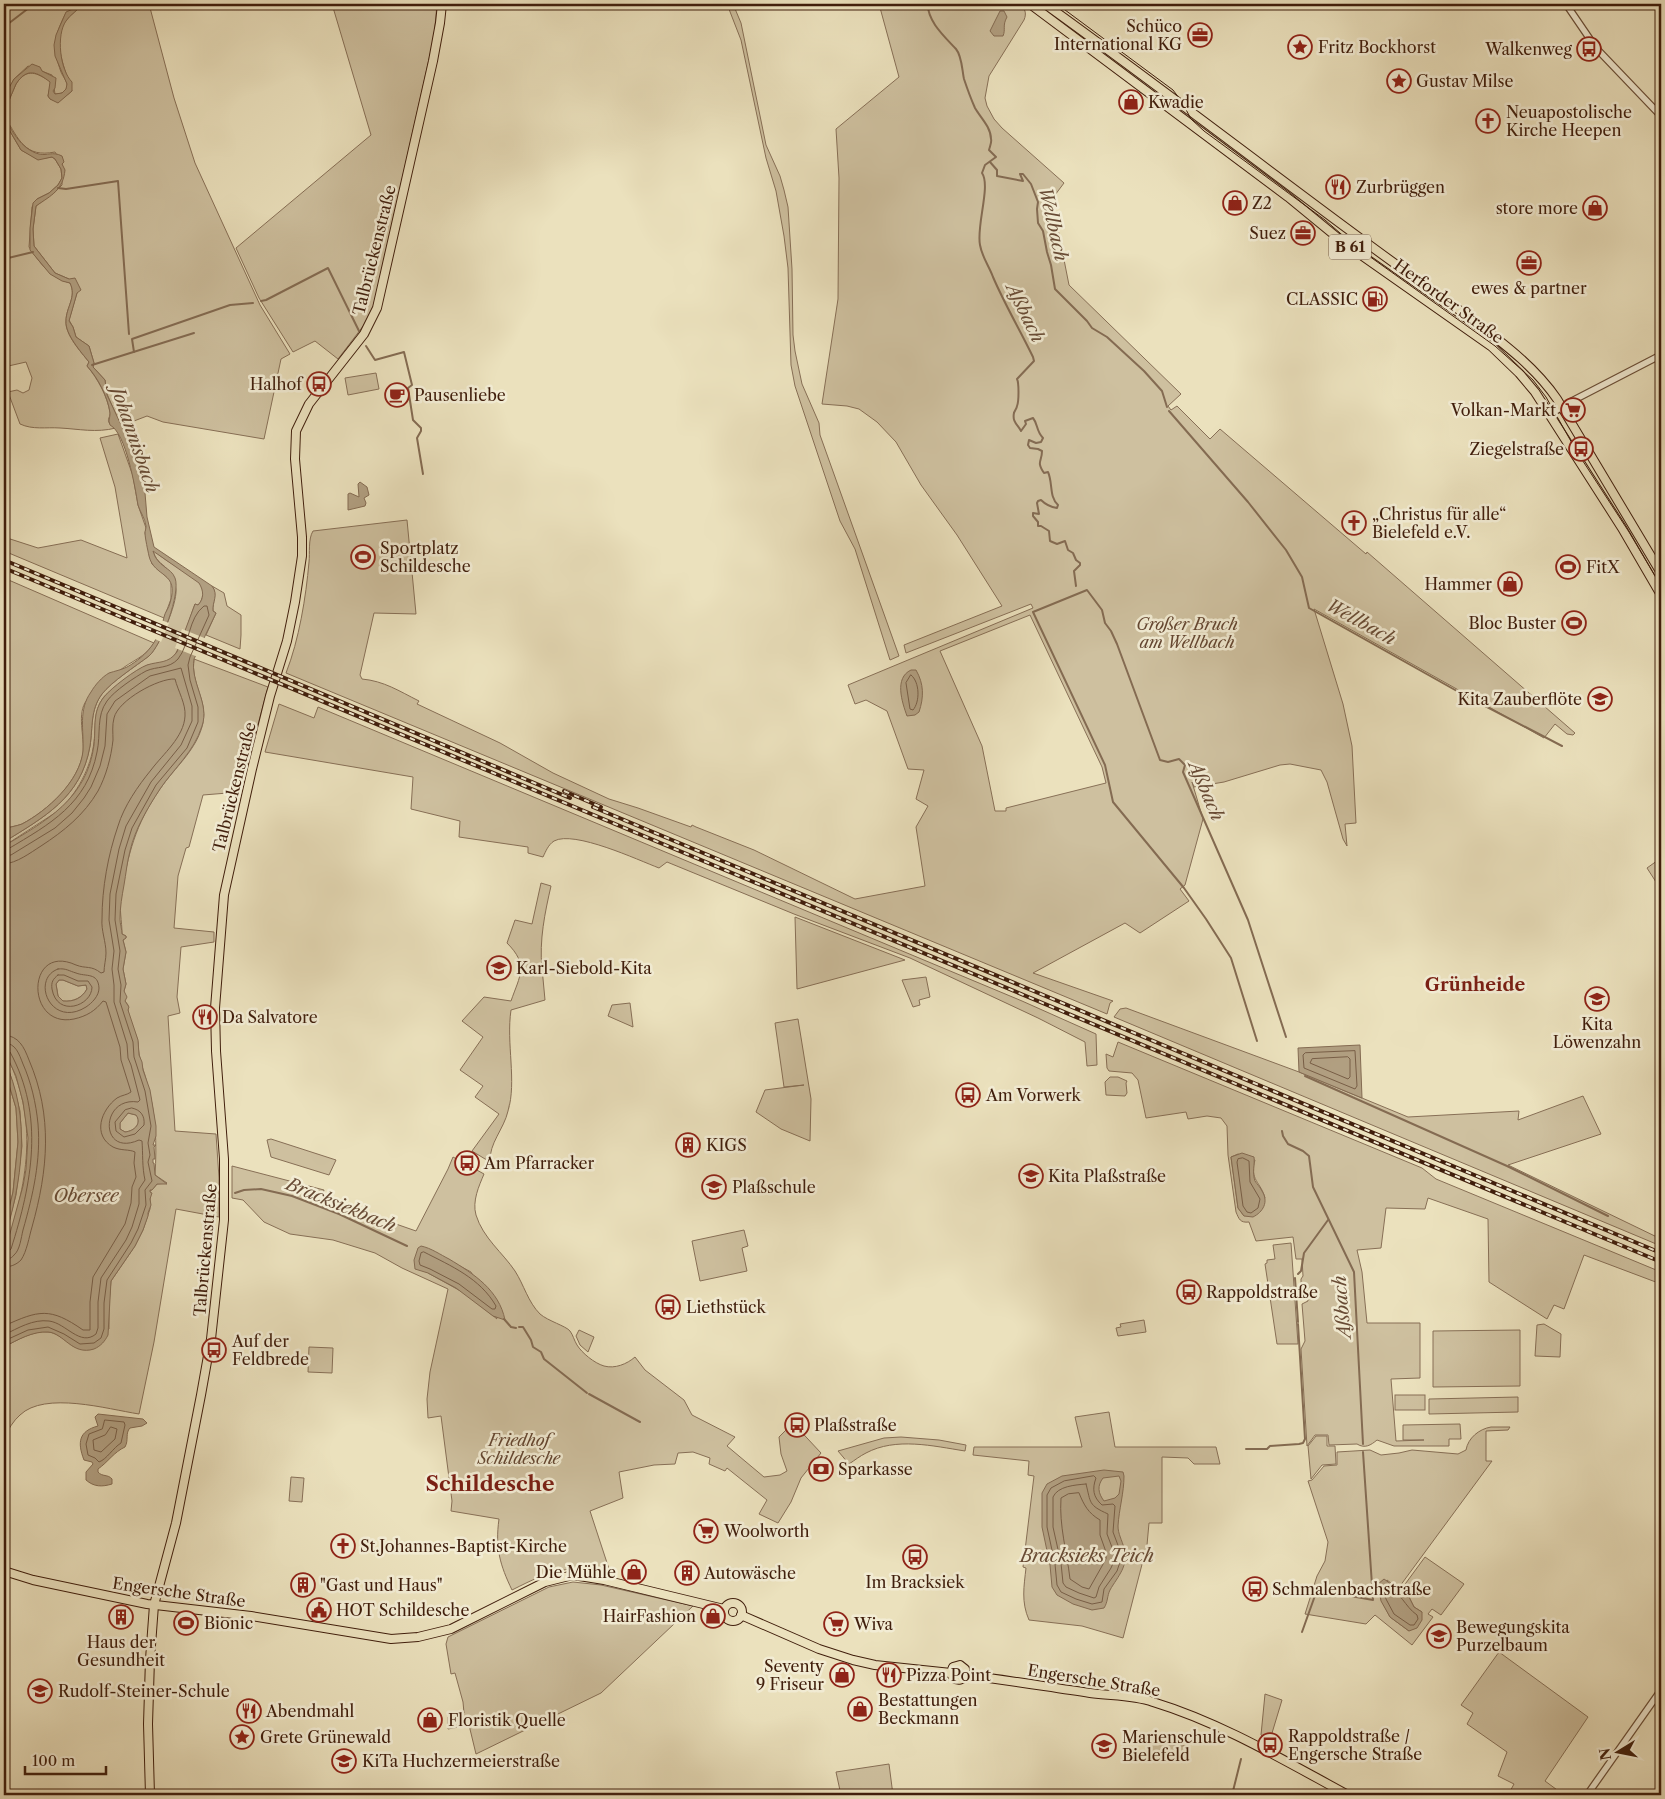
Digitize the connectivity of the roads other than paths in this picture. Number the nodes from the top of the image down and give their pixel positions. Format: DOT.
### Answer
graph roads {
  1 [pos="442,4"];
  2 [pos="1030,4"];
  3 [pos="1044,4"];
  4 [pos="1566,4"];
  5 [pos="1661,116"];
  6 [pos="1355,234"];
  7 [pos="1344,242"];
  8 [pos="1661,355"];
  9 [pos="1561,406"];
  10 [pos="1549,415"];
  11 [pos="1661,574"];
  12 [pos="1661,595"];
  13 [pos="4,1571"];
  14 [pos="154,1605"];
  15 [pos="724,1609"];
  16 [pos="741,1614"];
  17 [pos="1661,1690"];
  18 [pos="150,1795"];
  19 [pos="1348,1795"];
  20 [pos="1586,1795"];
  1 -- 14 [label="main road, Talbrückenstraße"];
  2 -- 7 [label="main road, Herforder Straße / B 61"];
  3 -- 6 [label="main road, Herforder Straße / B 61"];
  4 -- 5 [label="street"];
  6 -- 7 [label="main road"];
  6 -- 9 [label="main road, Herforder Straße / B 61"];
  7 -- 10 [label="main road, Herforder Straße / B 61"];
  8 -- 9 [label="street"];
  9 -- 10 [label="street"];
  9 -- 11 [label="main road, Herforder Straße / B 61"];
  10 -- 12 [label="main road, Herforder Straße / B 61"];
  13 -- 14 [label="main road, Engersche Straße"];
  14 -- 15 [label="main road, Engersche Straße"];
  14 -- 18 [label="main road, Talbrückenstraße"];
  15 -- 16 [label="main road"];
  15 -- 16 [label="main road"];
  16 -- 19 [label="main road, Engersche Straße"];
  17 -- 20 [label="street"];
}
